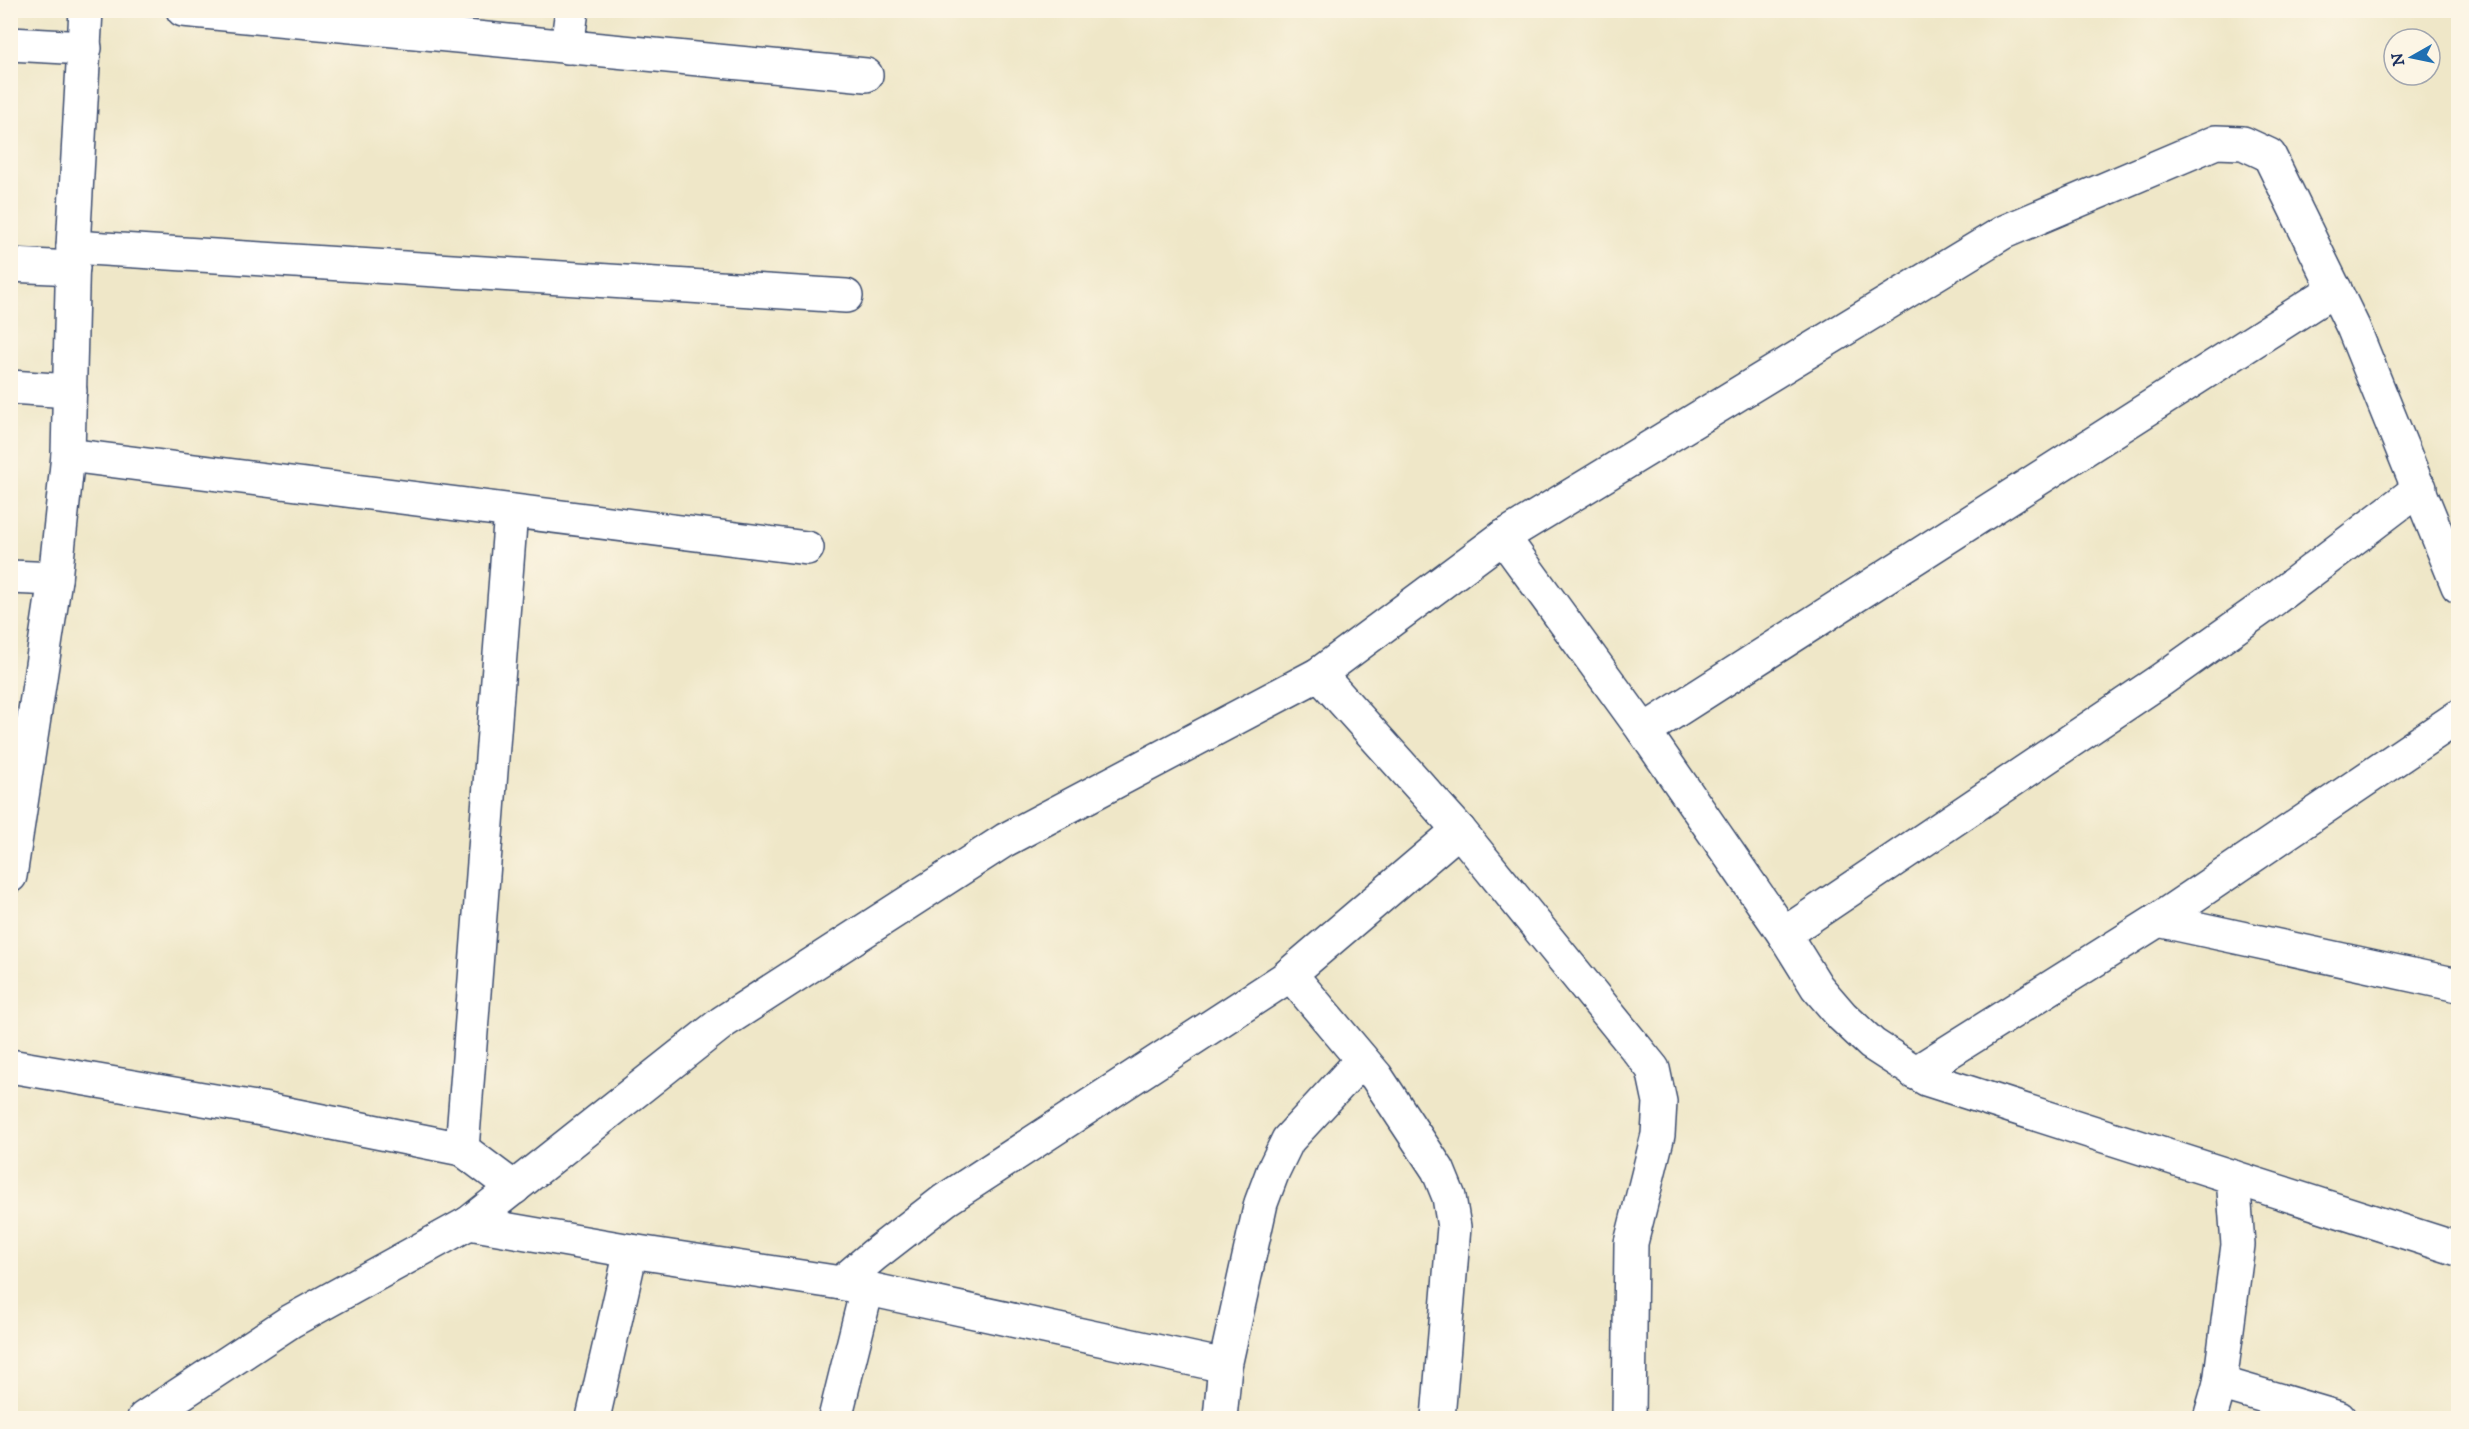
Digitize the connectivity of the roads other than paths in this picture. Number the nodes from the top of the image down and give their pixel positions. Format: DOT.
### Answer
graph roads {
  1 [pos="86,10"];
  2 [pos="183,10"];
  3 [pos="572,10"];
  4 [pos="10,44"];
  5 [pos="567,47"];
  6 [pos="85,48"];
  7 [pos="866,75"];
  8 [pos="73,257"];
  9 [pos="10,265"];
  10 [pos="2335,289"];
  11 [pos="846,296"];
  12 [pos="10,387"];
  13 [pos="70,391"];
  14 [pos="68,455"];
  15 [pos="2420,488"];
  16 [pos="510,511"];
  17 [pos="1503,537"];
  18 [pos="807,548"];
  19 [pos="10,577"];
  20 [pos="55,579"];
  21 [pos="2458,586"];
  22 [pos="1319,674"];
  23 [pos="2458,717"];
  24 [pos="1644,731"];
  25 [pos="1459,830"];
  26 [pos="10,876"];
  27 [pos="2158,920"];
  28 [pos="1784,934"];
  29 [pos="1290,974"];
  30 [pos="2458,985"];
  31 [pos="1362,1060"];
  32 [pos="10,1066"];
  33 [pos="1915,1072"];
  34 [pos="462,1149"];
  35 [pos="2233,1177"];
  36 [pos="513,1188"];
  37 [pos="469,1223"];
  38 [pos="2458,1249"];
  39 [pos="631,1251"];
  40 [pos="854,1286"];
  41 [pos="1225,1366"];
  42 [pos="2220,1383"];
  43 [pos="144,1419"];
  44 [pos="593,1419"];
  45 [pos="835,1419"];
  46 [pos="1220,1419"];
  47 [pos="1438,1419"];
  48 [pos="1629,1419"];
  49 [pos="2210,1419"];
  50 [pos="2339,1419"];
  1 -- 6 [label="street"];
  2 -- 5 [label="street"];
  3 -- 5 [label="street"];
  4 -- 6 [label="street"];
  5 -- 7 [label="street"];
  6 -- 8 [label="street"];
  8 -- 9 [label="street"];
  8 -- 11 [label="street"];
  8 -- 13 [label="street"];
  10 -- 15 [label="street"];
  10 -- 17 [label="street"];
  10 -- 24 [label="street"];
  12 -- 13 [label="street"];
  13 -- 14 [label="street"];
  14 -- 16 [label="street"];
  14 -- 20 [label="street"];
  15 -- 21 [label="street"];
  15 -- 28 [label="street"];
  16 -- 18 [label="street"];
  16 -- 34 [label="street"];
  17 -- 22 [label="street"];
  17 -- 24 [label="street"];
  19 -- 20 [label="street"];
  20 -- 26 [label="street"];
  22 -- 25 [label="street"];
  22 -- 36 [label="street"];
  23 -- 27 [label="street"];
  24 -- 28 [label="street"];
  25 -- 29 [label="street"];
  25 -- 48 [label="street"];
  27 -- 30 [label="street"];
  27 -- 33 [label="street"];
  28 -- 33 [label="street"];
  29 -- 31 [label="street"];
  29 -- 40 [label="street"];
  31 -- 41 [label="street"];
  31 -- 47 [label="street"];
  32 -- 34 [label="street"];
  33 -- 35 [label="street"];
  34 -- 36 [label="street"];
  35 -- 38 [label="street"];
  35 -- 42 [label="street"];
  36 -- 37 [label="street"];
  37 -- 39 [label="street"];
  37 -- 43 [label="street"];
  39 -- 40 [label="street"];
  39 -- 44 [label="street"];
  40 -- 41 [label="street"];
  40 -- 45 [label="street"];
  41 -- 46 [label="street"];
  42 -- 49 [label="street"];
  42 -- 50 [label="street"];
}
